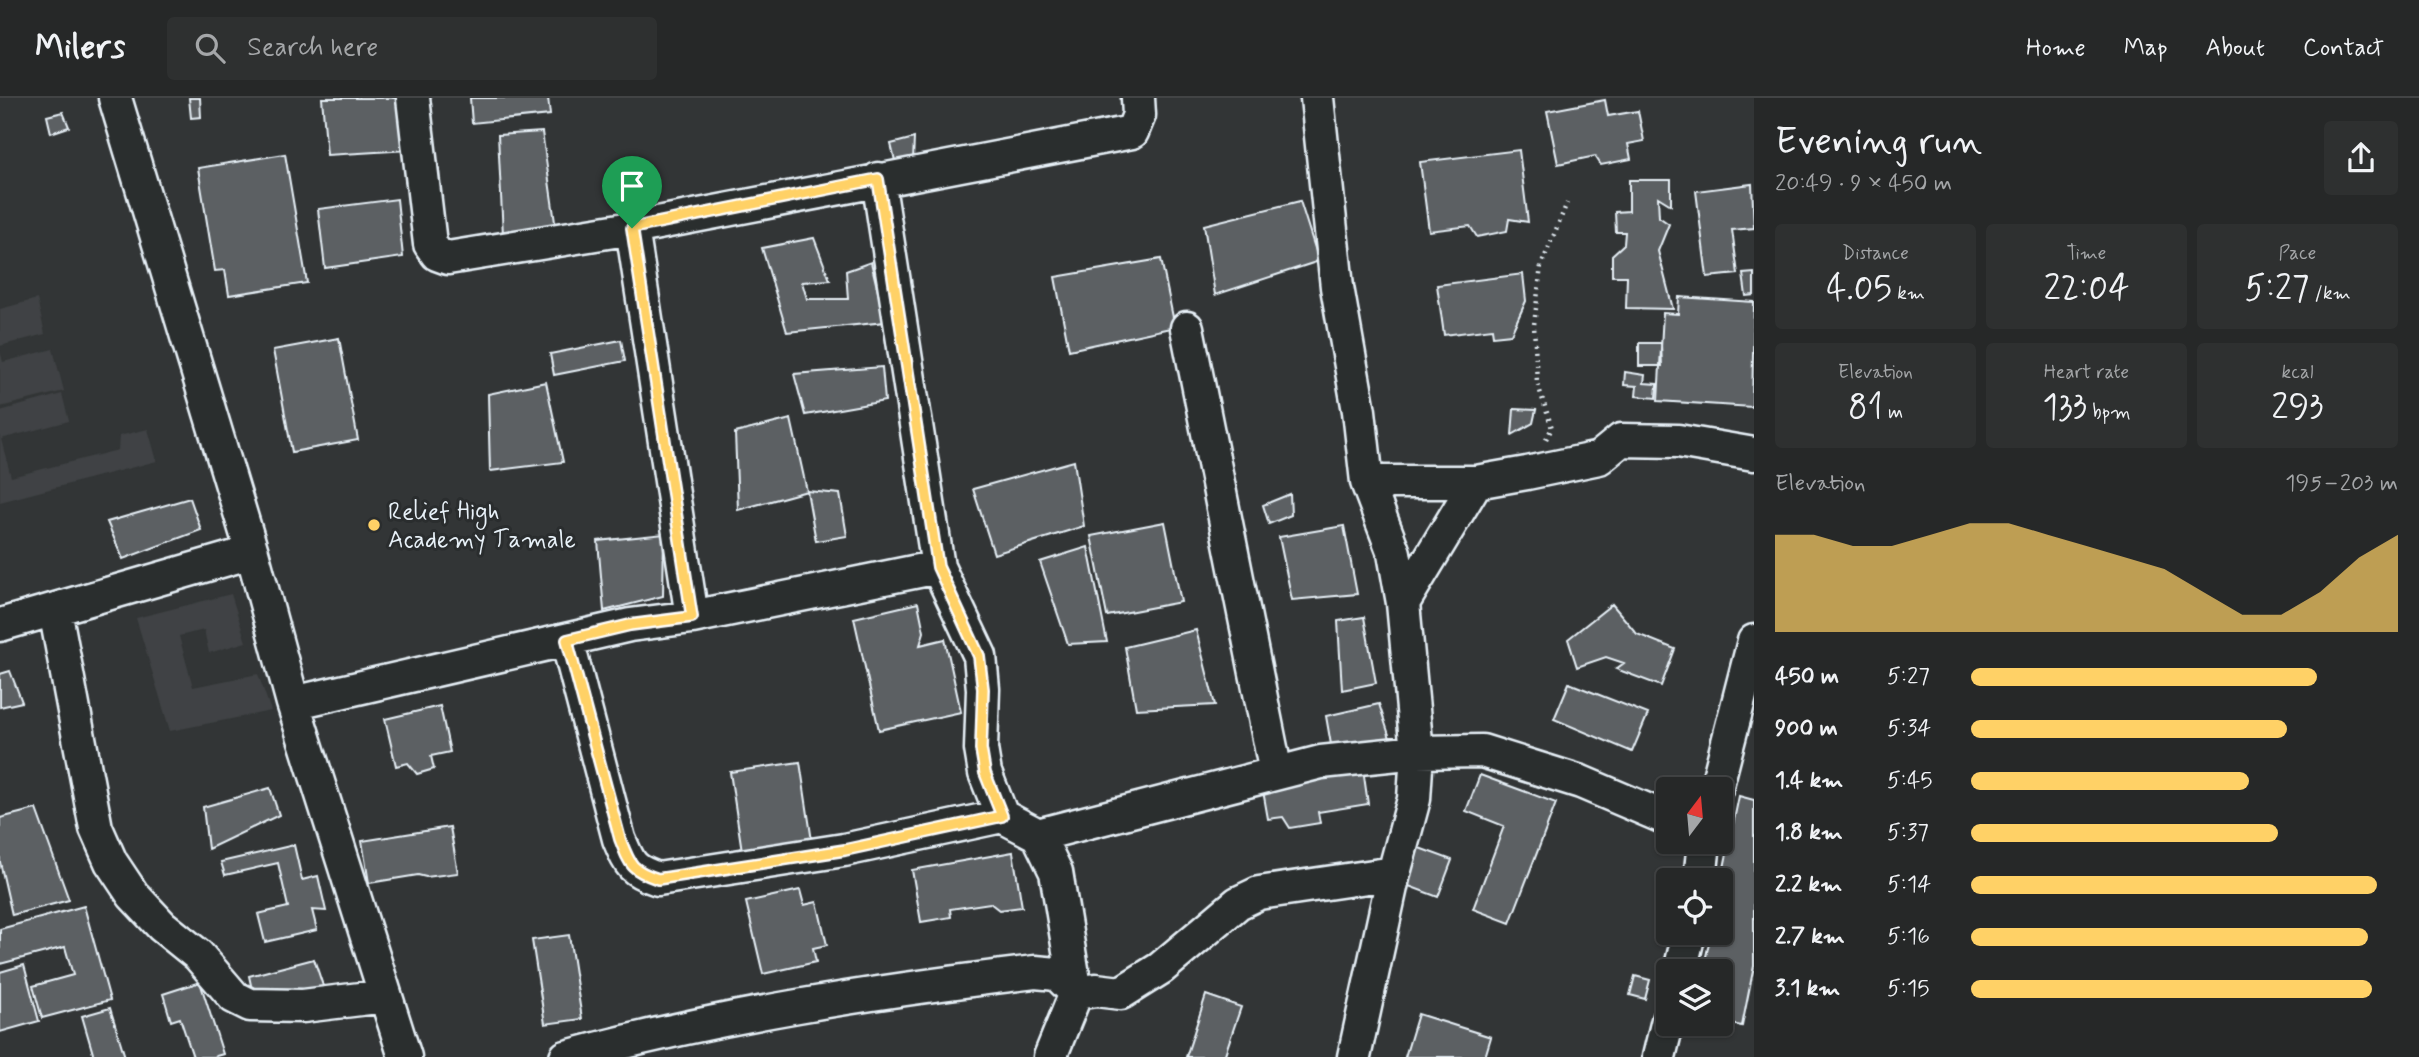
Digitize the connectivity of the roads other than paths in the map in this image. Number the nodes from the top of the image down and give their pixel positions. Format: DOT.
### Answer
graph roads {
  1 [pos="115,98"];
  2 [pos="413,98"];
  3 [pos="1138,98"];
  4 [pos="1317,98"];
  5 [pos="878,179"];
  6 [pos="632,228"];
  7 [pos="1187,328"];
  8 [pos="1754,454"];
  9 [pos="1476,481"];
  10 [pos="1367,482"];
  11 [pos="252,552"];
  12 [pos="938,567"];
  13 [pos="1403,603"];
  14 [pos="55,610"];
  15 [pos="692,617"];
  16 [pos="0,625"];
  17 [pos="567,640"];
  18 [pos="1754,642"];
  19 [pos="293,703"];
  20 [pos="1417,751"];
  21 [pos="1276,773"];
  22 [pos="1719,777"];
  23 [pos="1656,813"];
  24 [pos="1002,816"];
  25 [pos="1038,835"];
  26 [pos="1394,873"];
  27 [pos="1076,993"];
  28 [pos="385,996"];
  29 [pos="1664,1036"];
  30 [pos="405,1057"];
  31 [pos="566,1057"];
  32 [pos="1050,1057"];
  33 [pos="1354,1057"];
  34 [pos="1659,1057"];
  1 -- 11 [label="street"];
  2 -- 6 [label="street"];
  3 -- 5 [label="street"];
  4 -- 10 [label="street"];
  5 -- 6 [label="street"];
  5 -- 12 [label="street"];
  6 -- 15 [label="street"];
  7 -- 21 [label="street"];
  8 -- 9 [label="street"];
  9 -- 10 [label="street"];
  9 -- 13 [label="street"];
  10 -- 13 [label="street"];
  11 -- 14 [label="street"];
  11 -- 19 [label="street"];
  12 -- 15 [label="street"];
  12 -- 24 [label="street"];
  13 -- 20 [label="street"];
  14 -- 16 [label="street"];
  14 -- 28 [label="street"];
  15 -- 17 [label="street"];
  17 -- 19 [label="street"];
  17 -- 24 [label="street"];
  18 -- 22 [label="street"];
  19 -- 28 [label="street"];
  20 -- 21 [label="street"];
  20 -- 23 [label="street"];
  20 -- 26 [label="street"];
  21 -- 25 [label="street"];
  24 -- 25 [label="street"];
  25 -- 27 [label="street"];
  26 -- 27 [label="street"];
  26 -- 33 [label="street"];
  27 -- 31 [label="street"];
  27 -- 32 [label="street"];
  28 -- 30 [label="street"];
  29 -- 34 [label="street"];
}
